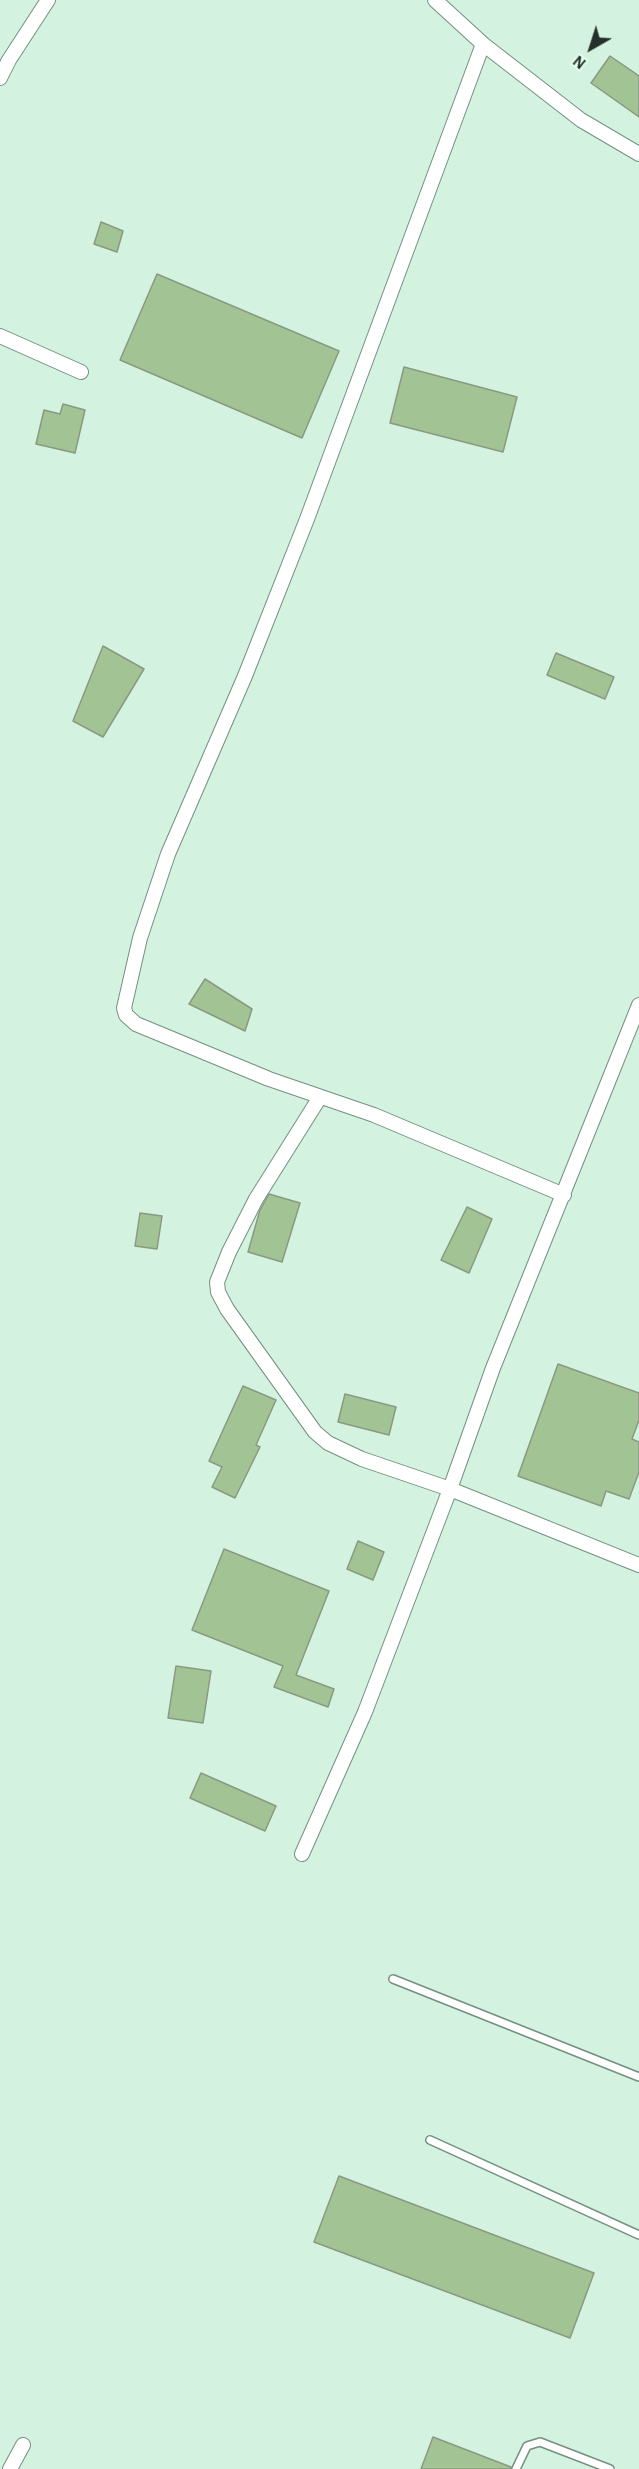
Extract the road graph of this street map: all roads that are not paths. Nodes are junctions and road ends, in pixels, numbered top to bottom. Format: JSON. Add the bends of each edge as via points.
{"nodes":[{"id":1,"x":48,"y":0,"type":"edge"},
{"id":2,"x":435,"y":0,"type":"edge"},
{"id":3,"x":483,"y":44,"type":"junction"},
{"id":4,"x":0,"y":78,"type":"edge"},
{"id":5,"x":639,"y":154,"type":"edge"},
{"id":6,"x":0,"y":336,"type":"edge"},
{"id":7,"x":81,"y":372,"type":"dead end"},
{"id":8,"x":639,"y":1005,"type":"edge"},
{"id":9,"x":320,"y":1096,"type":"junction"},
{"id":10,"x":564,"y":1195,"type":"junction"},
{"id":11,"x":450,"y":1489,"type":"junction"},
{"id":12,"x":639,"y":1565,"type":"edge"},
{"id":13,"x":302,"y":1854,"type":"dead end"},
{"id":14,"x":393,"y":1979,"type":"dead end"},
{"id":15,"x":639,"y":2077,"type":"edge"},
{"id":16,"x":430,"y":2140,"type":"dead end"},
{"id":17,"x":639,"y":2235,"type":"edge"},
{"id":18,"x":22,"y":2445,"type":"dead end"},
{"id":19,"x":10,"y":2469,"type":"edge"},
{"id":20,"x":516,"y":2469,"type":"edge"},
{"id":21,"x":610,"y":2469,"type":"edge"}],
"edges":[{"from":1,"to":4,"type":"street"},
{"from":2,"to":3,"type":"street"},
{"from":3,"to":5,"type":"street","via":[[581,120]]},
{"from":3,"to":9,"type":"street","via":[[307,519],[168,854],[140,938],[124,1008],[136,1024]]},
{"from":6,"to":7,"type":"street"},
{"from":8,"to":10,"type":"street"},
{"from":9,"to":10,"type":"street","via":[[374,1114]]},
{"from":9,"to":11,"type":"street","via":[[250,1210],[217,1282],[218,1292],[315,1432],[328,1443],[363,1459]]},
{"from":10,"to":11,"type":"street","via":[[493,1368]]},
{"from":11,"to":12,"type":"street"},
{"from":11,"to":13,"type":"street","via":[[365,1712]]},
{"from":14,"to":15,"type":"lane"},
{"from":16,"to":17,"type":"lane"},
{"from":18,"to":19,"type":"street"},
{"from":20,"to":21,"type":"lane","via":[[527,2445],[540,2442]]}]}
